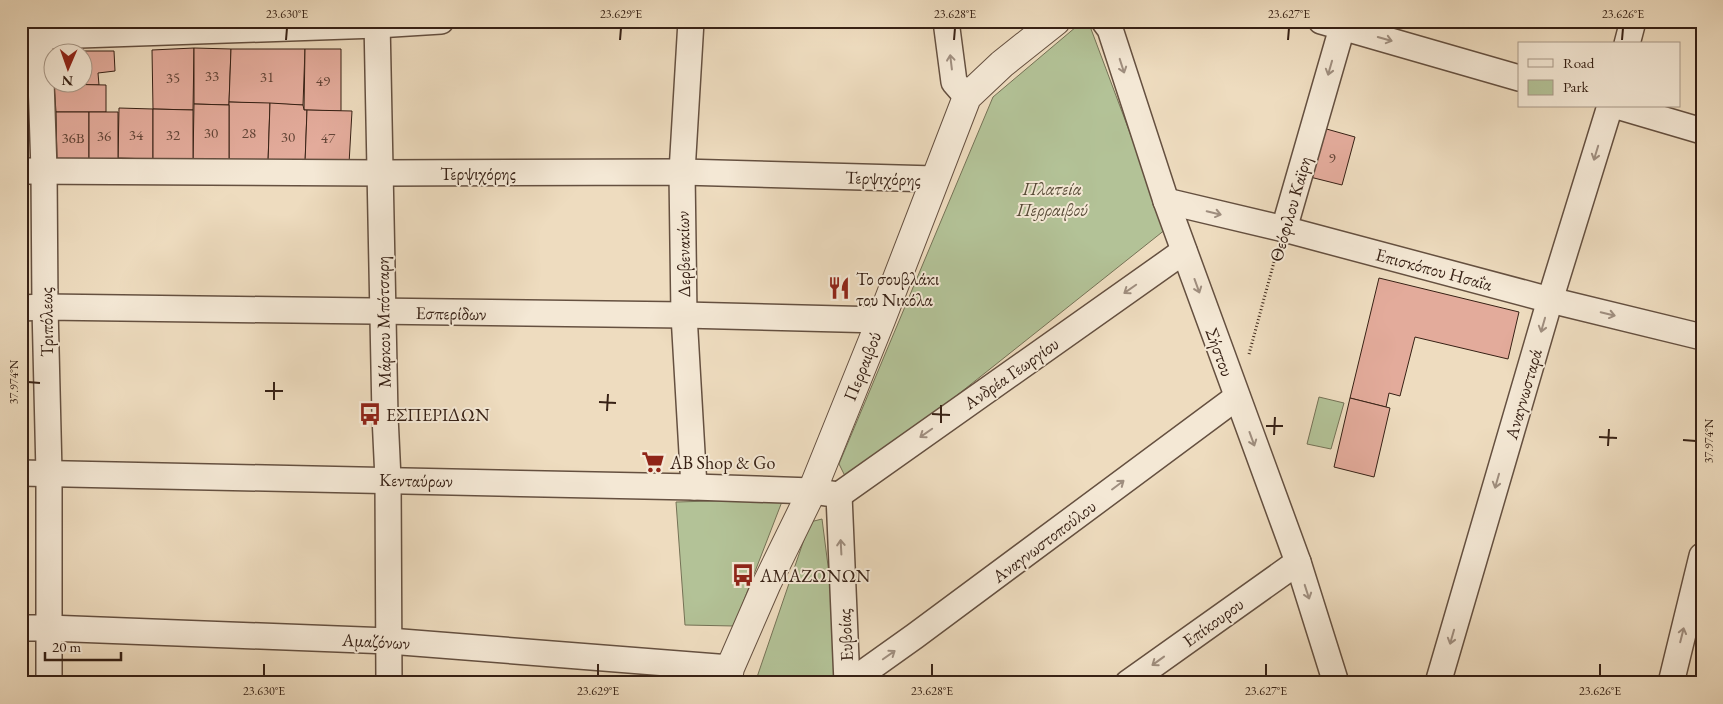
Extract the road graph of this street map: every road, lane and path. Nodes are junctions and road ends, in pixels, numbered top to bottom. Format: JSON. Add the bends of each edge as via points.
{"nodes":[{"id":1,"x":441,"y":21,"type":"edge"},
{"id":2,"x":691,"y":21,"type":"edge"},
{"id":3,"x":946,"y":21,"type":"edge"},
{"id":4,"x":1056,"y":21,"type":"edge"},
{"id":5,"x":1104,"y":21,"type":"edge"},
{"id":6,"x":1633,"y":21,"type":"edge"},
{"id":7,"x":377,"y":23,"type":"edge"},
{"id":8,"x":1336,"y":23,"type":"edge"},
{"id":9,"x":33,"y":31,"type":"edge"},
{"id":10,"x":1628,"y":42,"type":"edge"},
{"id":11,"x":1518,"y":78,"type":"edge"},
{"id":12,"x":967,"y":97,"type":"junction"},
{"id":13,"x":1609,"y":108,"type":"edge"},
{"id":14,"x":1624,"y":108,"type":"edge"},
{"id":15,"x":1702,"y":131,"type":"edge"},
{"id":16,"x":33,"y":170,"type":"edge"},
{"id":17,"x":682,"y":172,"type":"junction"},
{"id":18,"x":381,"y":173,"type":"junction"},
{"id":19,"x":935,"y":179,"type":"junction"},
{"id":20,"x":1166,"y":201,"type":"junction"},
{"id":21,"x":1284,"y":229,"type":"junction"},
{"id":22,"x":1184,"y":250,"type":"junction"},
{"id":23,"x":1550,"y":300,"type":"junction"},
{"id":24,"x":33,"y":307,"type":"edge"},
{"id":25,"x":383,"y":312,"type":"junction"},
{"id":26,"x":684,"y":315,"type":"junction"},
{"id":27,"x":881,"y":320,"type":"junction"},
{"id":28,"x":1702,"y":337,"type":"edge"},
{"id":29,"x":1237,"y":397,"type":"junction"},
{"id":30,"x":49,"y":472,"type":"junction"},
{"id":31,"x":21,"y":473,"type":"edge"},
{"id":32,"x":388,"y":479,"type":"junction"},
{"id":33,"x":694,"y":487,"type":"junction"},
{"id":34,"x":812,"y":491,"type":"junction"},
{"id":35,"x":839,"y":495,"type":"junction"},
{"id":36,"x":1702,"y":556,"type":"edge"},
{"id":37,"x":1298,"y":562,"type":"junction"},
{"id":38,"x":21,"y":628,"type":"edge"},
{"id":39,"x":48,"y":628,"type":"junction"},
{"id":40,"x":389,"y":641,"type":"junction"},
{"id":41,"x":728,"y":675,"type":"edge"},
{"id":42,"x":49,"y":683,"type":"edge"},
{"id":43,"x":389,"y":683,"type":"edge"},
{"id":44,"x":848,"y":683,"type":"edge"},
{"id":45,"x":1128,"y":683,"type":"edge"},
{"id":46,"x":1336,"y":683,"type":"edge"},
{"id":47,"x":1438,"y":683,"type":"edge"},
{"id":48,"x":1671,"y":683,"type":"edge"}],
"edges":[{"from":1,"to":7,"type":"street"},
{"from":2,"to":17,"type":"street","name":"Δερβενακίων"},
{"from":12,"to":3,"type":"street","one_way":true,"via":[[954,82]]},
{"from":4,"to":12,"type":"street","name":"Περραιβού"},
{"from":5,"to":20,"type":"street","name":"Σήστου","one_way":true,"via":[[1110,29]]},
{"from":6,"to":10,"type":"street"},
{"from":7,"to":9,"type":"street"},
{"from":7,"to":18,"type":"street","name":"Μάρκου Μπότσαρη"},
{"from":8,"to":11,"type":"street","one_way":true},
{"from":8,"to":21,"type":"street","name":"Θεόφιλου Καϊρη","one_way":true},
{"from":9,"to":16,"type":"street","name":"Τριπόλεως"},
{"from":12,"to":19,"type":"street","name":"Περραιβού"},
{"from":13,"to":23,"type":"street","name":"Αναγνωσταρά","one_way":true},
{"from":14,"to":15,"type":"street"},
{"from":16,"to":18,"type":"street","name":"Τερψιχόρης"},
{"from":16,"to":24,"type":"street","name":"Τριπόλεως"},
{"from":17,"to":18,"type":"street","name":"Τερψιχόρης"},
{"from":17,"to":19,"type":"street","name":"Τερψιχόρης"},
{"from":17,"to":26,"type":"street","name":"Δερβενακίων"},
{"from":18,"to":25,"type":"street","name":"Μάρκου Μπότσαρη"},
{"from":19,"to":27,"type":"street","name":"Περραιβού"},
{"from":20,"to":21,"type":"street","name":"Επισκόπου Ησαΐα","one_way":true},
{"from":20,"to":22,"type":"street","name":"Σήστου"},
{"from":21,"to":23,"type":"street","name":"Επισκόπου Ησαΐα"},
{"from":21,"to":29,"type":"path","name":"Θεόφιλου Καϊρη"},
{"from":22,"to":29,"type":"street","name":"Σήστου","one_way":true},
{"from":22,"to":35,"type":"street","name":"Ανδρέα Γεωργίου","one_way":true},
{"from":23,"to":28,"type":"street","name":"Επισκόπου Ησαΐα","one_way":true},
{"from":23,"to":47,"type":"street","name":"Αναγνωσταρά","one_way":true},
{"from":24,"to":25,"type":"street","name":"Εσπερίδων"},
{"from":24,"to":30,"type":"street","name":"Τριπόλεως"},
{"from":25,"to":26,"type":"street","name":"Εσπερίδων"},
{"from":25,"to":32,"type":"street","name":"Μάρκου Μπότσαρη"},
{"from":26,"to":27,"type":"street","name":"Εσπερίδων"},
{"from":26,"to":33,"type":"street","name":"Δερβενακίων"},
{"from":27,"to":34,"type":"street","name":"Περραιβού"},
{"from":29,"to":37,"type":"street","name":"Σήστου","one_way":true},
{"from":44,"to":29,"type":"street","name":"Αναγνωστοπούλου","one_way":true},
{"from":30,"to":31,"type":"street","name":"Κενταύρων"},
{"from":30,"to":32,"type":"street","name":"Κενταύρων"},
{"from":30,"to":39,"type":"street","name":"Τριπόλεως"},
{"from":32,"to":33,"type":"street","name":"Κενταύρων"},
{"from":32,"to":40,"type":"street","name":"Μάρκου Μπότσαρη"},
{"from":33,"to":34,"type":"street","name":"Κενταύρων"},
{"from":34,"to":35,"type":"street"},
{"from":34,"to":41,"type":"street","name":"Περραιβού","via":[[767,583]]},
{"from":44,"to":35,"type":"street","name":"Ευβοίας","one_way":true},
{"from":48,"to":36,"type":"street","one_way":true},
{"from":37,"to":45,"type":"street","name":"Επίκουρου","one_way":true},
{"from":37,"to":46,"type":"street","name":"Σήστου","one_way":true},
{"from":38,"to":39,"type":"street","name":"Αμαζόνων"},
{"from":39,"to":40,"type":"street","name":"Αμαζόνων"},
{"from":39,"to":42,"type":"street","name":"Τριπόλεως"},
{"from":40,"to":41,"type":"street","name":"Αμαζόνων"},
{"from":40,"to":43,"type":"street","name":"Μάρκου Μπότσαρη"}]}
